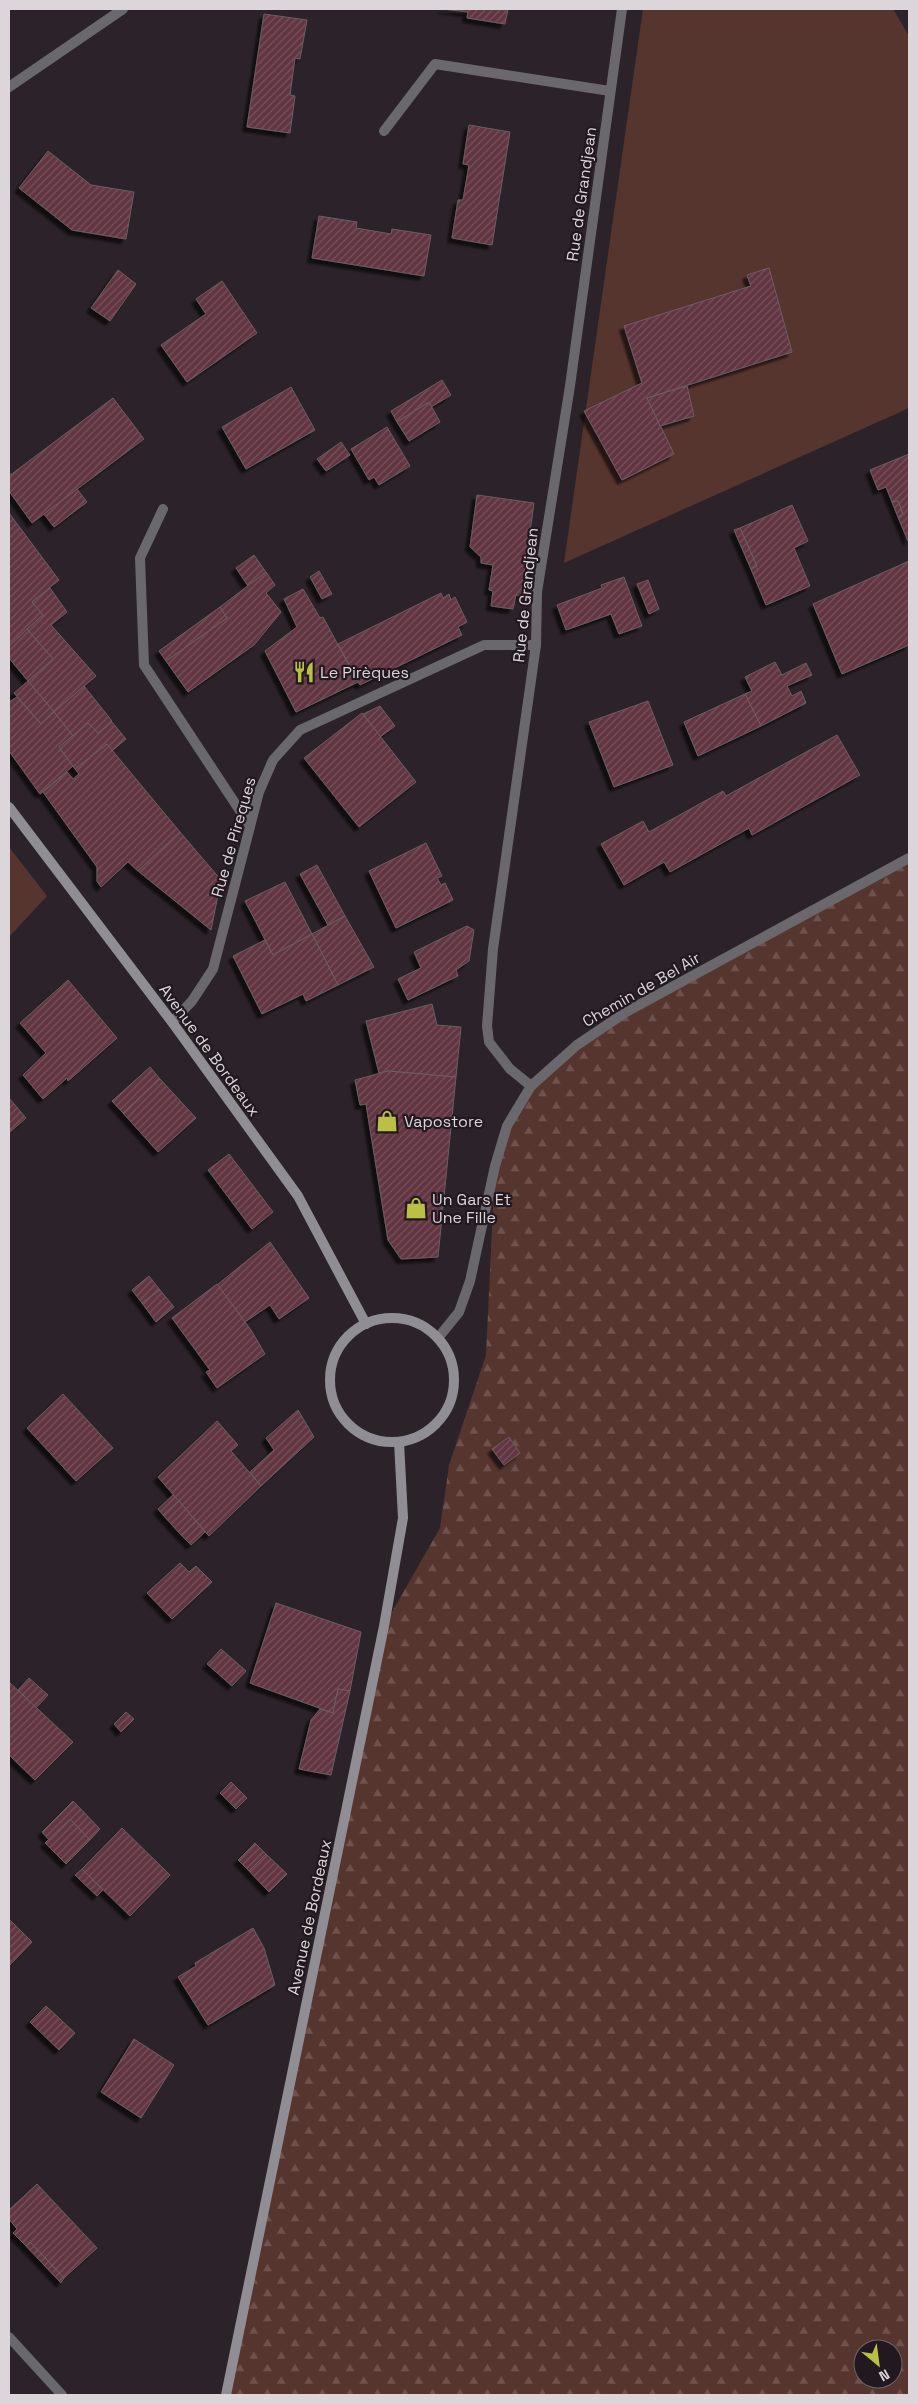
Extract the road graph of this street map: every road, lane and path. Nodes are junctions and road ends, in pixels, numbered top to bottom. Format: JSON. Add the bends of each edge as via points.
{"nodes":[{"id":1,"x":124,"y":9,"type":"edge"},
{"id":2,"x":622,"y":9,"type":"edge"},
{"id":3,"x":9,"y":87,"type":"edge"},
{"id":4,"x":610,"y":91,"type":"junction"},
{"id":5,"x":384,"y":131,"type":"dead end"},
{"id":6,"x":163,"y":509,"type":"dead end"},
{"id":7,"x":536,"y":645,"type":"junction"},
{"id":8,"x":9,"y":807,"type":"edge"},
{"id":9,"x":250,"y":826,"type":"junction"},
{"id":10,"x":909,"y":858,"type":"edge"},
{"id":11,"x":172,"y":1022,"type":"junction"},
{"id":12,"x":531,"y":1086,"type":"junction"},
{"id":13,"x":366,"y":1324,"type":"junction"},
{"id":14,"x":438,"y":1338,"type":"junction"},
{"id":15,"x":399,"y":1442,"type":"junction"},
{"id":16,"x":9,"y":2337,"type":"edge"},
{"id":17,"x":62,"y":2395,"type":"edge"},
{"id":18,"x":226,"y":2395,"type":"edge"}],
"edges":[{"from":1,"to":3,"type":"street"},
{"from":2,"to":4,"type":"street","name":"Rue de Grandjean"},
{"from":4,"to":5,"type":"street","via":[[435,64]]},
{"from":4,"to":7,"type":"street","name":"Rue de Grandjean","via":[[570,386],[537,592]]},
{"from":6,"to":9,"type":"street","via":[[140,558],[144,665]]},
{"from":7,"to":9,"type":"street","name":"Rue de Pireques","via":[[484,645],[300,730],[273,760],[259,792]]},
{"from":7,"to":12,"type":"street","name":"Rue de Grandjean","via":[[493,949],[487,1026],[488,1042],[510,1069]]},
{"from":8,"to":11,"type":"main road","name":"Avenue de Bordeaux"},
{"from":9,"to":11,"type":"street","name":"Rue de Pireques","via":[[213,969],[192,1001]]},
{"from":10,"to":12,"type":"street","name":"Chemin de Bel Air","via":[[626,1012],[577,1045]]},
{"from":11,"to":13,"type":"main road","name":"Avenue de Bordeaux","via":[[298,1196]]},
{"from":12,"to":14,"type":"street","name":"Chemin de Bel Air","via":[[507,1126],[459,1312]]},
{"from":13,"to":14,"type":"main road","via":[[385,1318],[404,1319],[423,1326]]},
{"from":13,"to":15,"type":"main road","via":[[350,1335],[338,1350],[331,1368],[330,1388],[346,1423],[362,1435],[380,1441]]},
{"from":14,"to":15,"type":"main road","via":[[448,1352],[453,1368],[451,1402],[431,1429],[416,1438]]},
{"from":15,"to":18,"type":"main road","name":"Avenue de Bordeaux","via":[[403,1518],[384,1626]]},
{"from":16,"to":17,"type":"street"}]}
